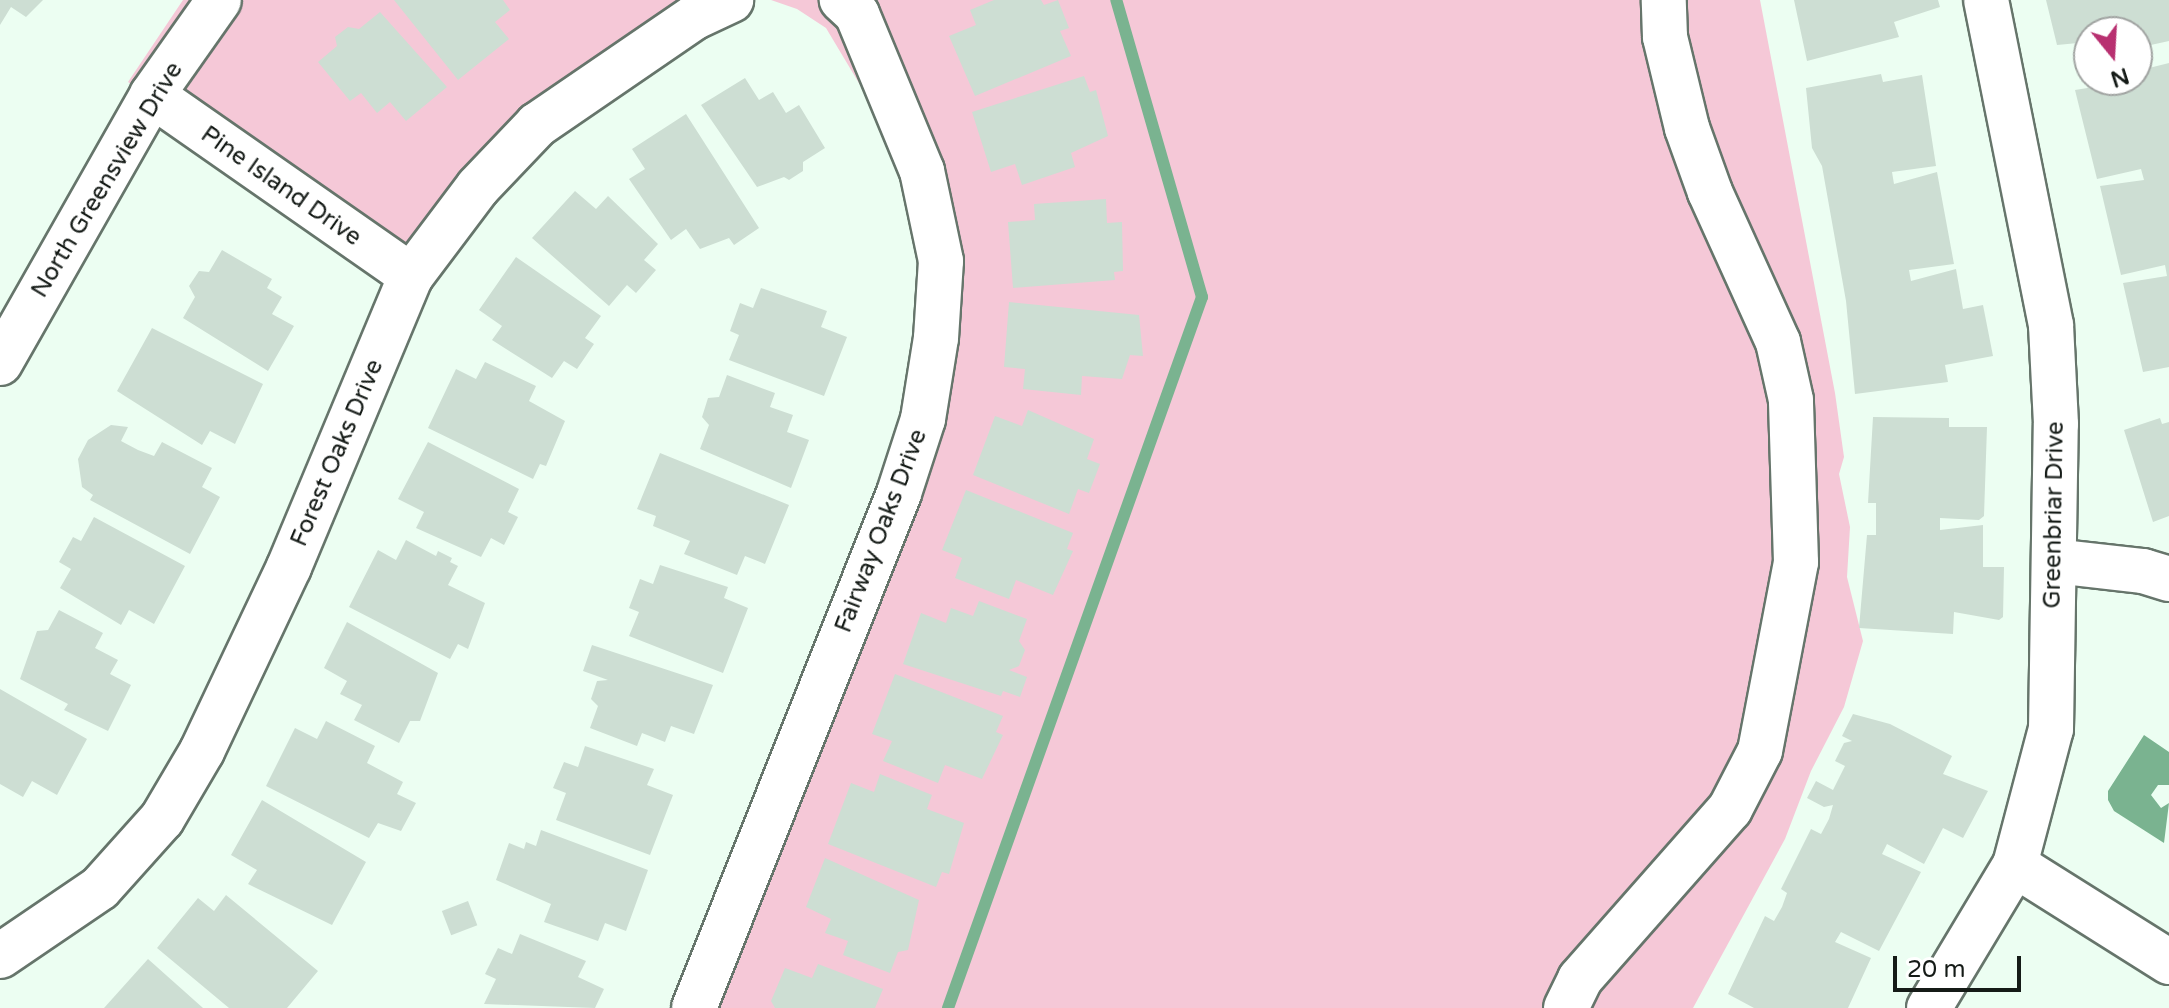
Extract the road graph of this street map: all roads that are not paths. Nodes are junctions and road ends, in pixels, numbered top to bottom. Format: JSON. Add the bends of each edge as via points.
{"nodes":[{"id":1,"x":219,"y":0,"type":"edge"},
{"id":2,"x":731,"y":0,"type":"edge"},
{"id":3,"x":842,"y":0,"type":"edge"},
{"id":4,"x":1664,"y":0,"type":"edge"},
{"id":5,"x":1986,"y":0,"type":"edge"},
{"id":6,"x":152,"y":95,"type":"junction"},
{"id":7,"x":411,"y":276,"type":"junction"},
{"id":8,"x":0,"y":363,"type":"edge"},
{"id":9,"x":2054,"y":561,"type":"junction"},
{"id":10,"x":2169,"y":579,"type":"edge"},
{"id":11,"x":2015,"y":865,"type":"junction"},
{"id":12,"x":0,"y":956,"type":"edge"},
{"id":13,"x":2169,"y":962,"type":"edge"},
{"id":14,"x":694,"y":1008,"type":"edge"},
{"id":15,"x":1566,"y":1008,"type":"edge"},
{"id":16,"x":1929,"y":1008,"type":"edge"}],
"edges":[{"from":1,"to":6,"type":"street","name":"North Greensview Drive"},
{"from":2,"to":7,"type":"street","name":"Forest Oaks Drive","via":[[695,17],[537,125],[478,187]]},
{"from":3,"to":14,"type":"street","name":"Fairway Oaks Drive","via":[[857,14],[922,171],[941,261],[936,338],[923,419],[899,493]]},
{"from":4,"to":15,"type":"street","via":[[1665,37],[1687,128],[1778,342],[1791,400],[1796,562],[1760,751],[1742,786],[1706,839],[1580,979]]},
{"from":5,"to":9,"type":"street","name":"Greenbriar Drive","via":[[2051,325]]},
{"from":6,"to":7,"type":"street","name":"Pine Island Drive"},
{"from":6,"to":8,"type":"street","name":"North Greensview Drive"},
{"from":7,"to":12,"type":"street","name":"Forest Oaks Drive","via":[[289,567],[202,751],[162,819],[100,888]]},
{"from":9,"to":10,"type":"street"},
{"from":9,"to":11,"type":"street","name":"Greenbriar Drive","via":[[2051,729]]},
{"from":11,"to":13,"type":"street"},
{"from":11,"to":16,"type":"street","name":"Greenbriar Drive"}]}
